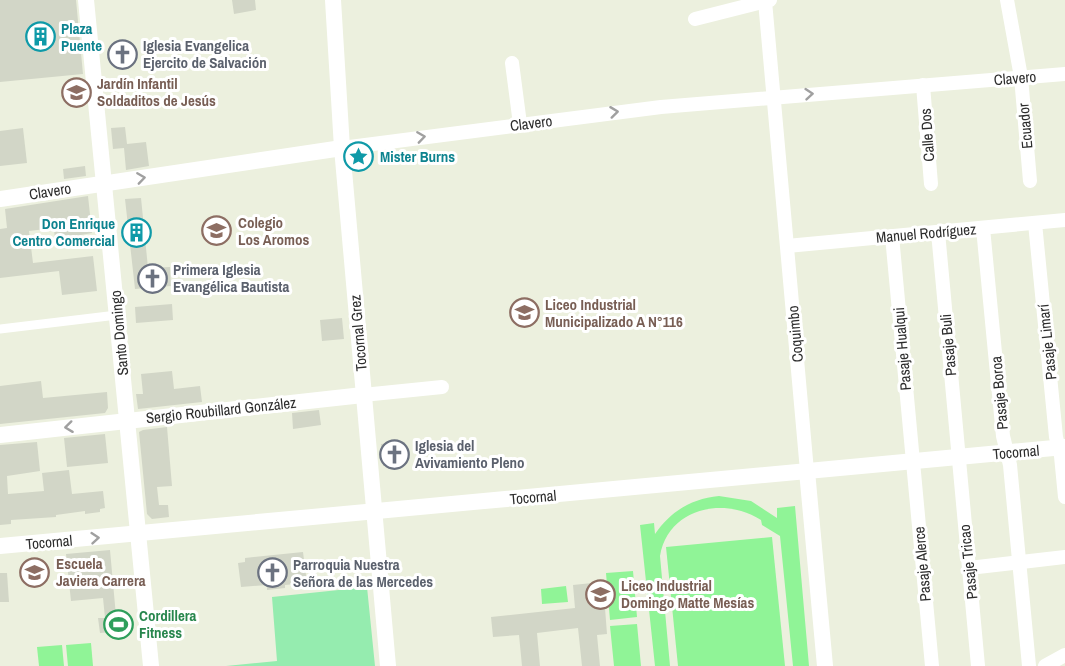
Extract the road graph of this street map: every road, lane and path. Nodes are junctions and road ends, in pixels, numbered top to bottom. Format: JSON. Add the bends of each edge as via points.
{"nodes":[{"id":1,"x":86,"y":0,"type":"edge"},
{"id":2,"x":333,"y":0,"type":"edge"},
{"id":3,"x":1007,"y":0,"type":"edge"},
{"id":4,"x":767,"y":1,"type":"edge"},
{"id":5,"x":695,"y":19,"type":"dead end"},
{"id":6,"x":512,"y":63,"type":"dead end"},
{"id":7,"x":1065,"y":74,"type":"edge"},
{"id":8,"x":1021,"y":77,"type":"junction"},
{"id":9,"x":923,"y":85,"type":"junction"},
{"id":10,"x":774,"y":97,"type":"junction"},
{"id":11,"x":519,"y":124,"type":"junction"},
{"id":12,"x":342,"y":148,"type":"junction"},
{"id":13,"x":1030,"y":181,"type":"dead end"},
{"id":14,"x":104,"y":183,"type":"junction"},
{"id":15,"x":930,"y":184,"type":"dead end"},
{"id":16,"x":0,"y":199,"type":"edge"},
{"id":17,"x":1065,"y":220,"type":"edge"},
{"id":18,"x":1035,"y":223,"type":"junction"},
{"id":19,"x":983,"y":228,"type":"junction"},
{"id":20,"x":938,"y":232,"type":"junction"},
{"id":21,"x":892,"y":236,"type":"junction"},
{"id":22,"x":787,"y":246,"type":"junction"},
{"id":23,"x":117,"y":315,"type":"junction"},
{"id":24,"x":0,"y":329,"type":"edge"},
{"id":25,"x":442,"y":387,"type":"dead end"},
{"id":26,"x":363,"y":395,"type":"junction"},
{"id":27,"x":127,"y":420,"type":"junction"},
{"id":28,"x":0,"y":435,"type":"edge"},
{"id":29,"x":1062,"y":448,"type":"edge"},
{"id":30,"x":1007,"y":453,"type":"junction"},
{"id":31,"x":958,"y":457,"type":"junction"},
{"id":32,"x":913,"y":461,"type":"junction"},
{"id":33,"x":807,"y":471,"type":"junction"},
{"id":34,"x":1065,"y":497,"type":"edge"},
{"id":35,"x":374,"y":513,"type":"junction"},
{"id":36,"x":138,"y":534,"type":"junction"},
{"id":37,"x":0,"y":546,"type":"edge"},
{"id":38,"x":1065,"y":557,"type":"edge"},
{"id":39,"x":1019,"y":562,"type":"junction"},
{"id":40,"x":969,"y":568,"type":"junction"},
{"id":41,"x":1065,"y":655,"type":"edge"},
{"id":42,"x":151,"y":666,"type":"edge"},
{"id":43,"x":388,"y":666,"type":"edge"},
{"id":44,"x":825,"y":666,"type":"edge"},
{"id":45,"x":932,"y":666,"type":"edge"},
{"id":46,"x":978,"y":666,"type":"edge"},
{"id":47,"x":1029,"y":666,"type":"edge"},
{"id":48,"x":1045,"y":666,"type":"edge"}],
"edges":[{"from":1,"to":14,"type":"street","name":"Santo Domingo"},
{"from":2,"to":12,"type":"street","name":"Tocornal Grez"},
{"from":3,"to":8,"type":"street","name":"Ecuador"},
{"from":4,"to":5,"type":"street"},
{"from":4,"to":10,"type":"street","name":"Coquimbo"},
{"from":6,"to":11,"type":"street"},
{"from":7,"to":8,"type":"street","name":"Clavero"},
{"from":8,"to":9,"type":"street","name":"Clavero"},
{"from":8,"to":13,"type":"street","name":"Ecuador"},
{"from":10,"to":9,"type":"street","name":"Clavero","one_way":true},
{"from":9,"to":15,"type":"street","name":"Calle Dos"},
{"from":11,"to":10,"type":"street","name":"Clavero","one_way":true},
{"from":10,"to":22,"type":"street","name":"Coquimbo"},
{"from":12,"to":11,"type":"street","name":"Clavero","one_way":true},
{"from":14,"to":12,"type":"street","name":"Clavero","one_way":true},
{"from":12,"to":26,"type":"street","name":"Tocornal Grez"},
{"from":14,"to":16,"type":"street","name":"Clavero"},
{"from":14,"to":23,"type":"street","name":"Santo Domingo"},
{"from":17,"to":18,"type":"street","name":"Manuel Rodríguez"},
{"from":18,"to":19,"type":"street","name":"Manuel Rodríguez"},
{"from":18,"to":29,"type":"street","name":"Pasaje Limarí","via":[[1056,437]]},
{"from":19,"to":20,"type":"street","name":"Manuel Rodríguez"},
{"from":19,"to":30,"type":"street","name":"Pasaje Boroa"},
{"from":20,"to":21,"type":"street","name":"Manuel Rodríguez"},
{"from":20,"to":31,"type":"street","name":"Pasaje Buli"},
{"from":21,"to":22,"type":"street","name":"Manuel Rodríguez"},
{"from":21,"to":32,"type":"street","name":"Pasaje Hualqui"},
{"from":22,"to":33,"type":"street","name":"Coquimbo"},
{"from":23,"to":24,"type":"street"},
{"from":23,"to":27,"type":"street","name":"Santo Domingo"},
{"from":25,"to":26,"type":"street","name":"Sergio Roubillard González"},
{"from":26,"to":27,"type":"street","name":"Sergio Roubillard González"},
{"from":26,"to":35,"type":"street","name":"Tocornal Grez"},
{"from":27,"to":28,"type":"street","name":"Sergio Roubillard González","one_way":true},
{"from":27,"to":36,"type":"street","name":"Santo Domingo"},
{"from":29,"to":30,"type":"street","name":"Tocornal"},
{"from":29,"to":34,"type":"street","name":"Pasaje Limarí"},
{"from":30,"to":31,"type":"street","name":"Tocornal"},
{"from":30,"to":39,"type":"street","name":"Pasaje Boroa"},
{"from":31,"to":32,"type":"street","name":"Tocornal"},
{"from":31,"to":40,"type":"street","name":"Pasaje Tricao"},
{"from":32,"to":33,"type":"street","name":"Tocornal"},
{"from":32,"to":45,"type":"street","name":"Pasaje Alerce"},
{"from":33,"to":35,"type":"street","name":"Tocornal"},
{"from":33,"to":44,"type":"street","name":"Coquimbo"},
{"from":35,"to":36,"type":"street","name":"Tocornal"},
{"from":35,"to":43,"type":"street","name":"Tocornal Grez"},
{"from":37,"to":36,"type":"street","name":"Tocornal","one_way":true},
{"from":36,"to":42,"type":"street","name":"Santo Domingo"},
{"from":38,"to":39,"type":"street"},
{"from":39,"to":40,"type":"street"},
{"from":39,"to":47,"type":"street","name":"Pasaje Boroa"},
{"from":40,"to":46,"type":"street","name":"Pasaje Tricao"},
{"from":41,"to":48,"type":"street"}]}
